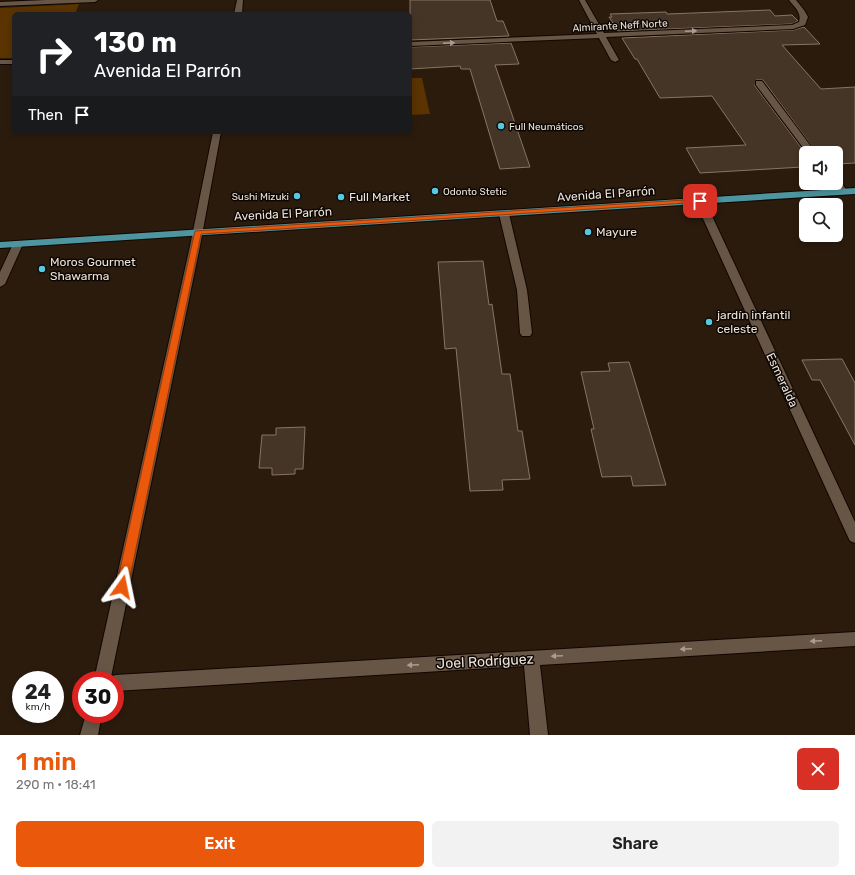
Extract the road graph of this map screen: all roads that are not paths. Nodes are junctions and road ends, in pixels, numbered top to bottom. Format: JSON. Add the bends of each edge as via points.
{"nodes":[{"id":1,"x":95,"y":0,"type":"edge"},
{"id":2,"x":240,"y":0,"type":"edge"},
{"id":3,"x":582,"y":0,"type":"edge"},
{"id":4,"x":792,"y":0,"type":"edge"},
{"id":5,"x":0,"y":4,"type":"edge"},
{"id":6,"x":238,"y":12,"type":"edge"},
{"id":7,"x":601,"y":36,"type":"junction"},
{"id":8,"x":412,"y":44,"type":"edge"},
{"id":9,"x":615,"y":60,"type":"dead end"},
{"id":10,"x":0,"y":62,"type":"edge"},
{"id":11,"x":12,"y":62,"type":"edge"},
{"id":12,"x":759,"y":83,"type":"dead end"},
{"id":13,"x":217,"y":134,"type":"edge"},
{"id":14,"x":807,"y":146,"type":"edge"},
{"id":15,"x":855,"y":191,"type":"edge"},
{"id":16,"x":843,"y":192,"type":"joint"},
{"id":17,"x":700,"y":201,"type":"junction"},
{"id":18,"x":504,"y":214,"type":"junction"},
{"id":19,"x":198,"y":232,"type":"junction"},
{"id":20,"x":18,"y":244,"type":"junction"},
{"id":21,"x":0,"y":245,"type":"edge"},
{"id":22,"x":0,"y":284,"type":"edge"},
{"id":23,"x":526,"y":333,"type":"dead end"},
{"id":24,"x":855,"y":537,"type":"edge"},
{"id":25,"x":855,"y":639,"type":"edge"},
{"id":26,"x":531,"y":658,"type":"junction"},
{"id":27,"x":104,"y":671,"type":"edge"},
{"id":28,"x":124,"y":682,"type":"edge"},
{"id":29,"x":92,"y":723,"type":"edge"},
{"id":30,"x":90,"y":735,"type":"edge"},
{"id":31,"x":539,"y":735,"type":"edge"}],
"edges":[{"from":1,"to":5,"type":"street"},
{"from":2,"to":6,"type":"street"},
{"from":3,"to":7,"type":"street"},
{"from":7,"to":4,"type":"street","name":"Almirante Neff Norte","one_way":true,"via":[[793,27],[802,23],[804,17]]},
{"from":8,"to":7,"type":"street","name":"Almirante Neff Norte","one_way":true},
{"from":7,"to":9,"type":"street"},
{"from":10,"to":11,"type":"street"},
{"from":12,"to":14,"type":"street"},
{"from":13,"to":19,"type":"street"},
{"from":15,"to":16,"type":"main road","name":"Avenida El Parrón"},
{"from":16,"to":17,"type":"main road","name":"Avenida El Parrón"},
{"from":17,"to":18,"type":"main road","name":"Avenida El Parrón"},
{"from":17,"to":24,"type":"street","name":"Esmeralda"},
{"from":18,"to":19,"type":"main road","name":"Avenida El Parrón"},
{"from":18,"to":23,"type":"street","via":[[522,290]]},
{"from":19,"to":20,"type":"main road","name":"Avenida El Parrón"},
{"from":19,"to":27,"type":"street"},
{"from":20,"to":21,"type":"main road","name":"Avenida El Parrón"},
{"from":20,"to":22,"type":"street"},
{"from":25,"to":26,"type":"street","name":"Joel Rodríguez","one_way":true},
{"from":26,"to":28,"type":"street","name":"Joel Rodríguez","one_way":true},
{"from":26,"to":31,"type":"street"},
{"from":29,"to":30,"type":"street"}]}
